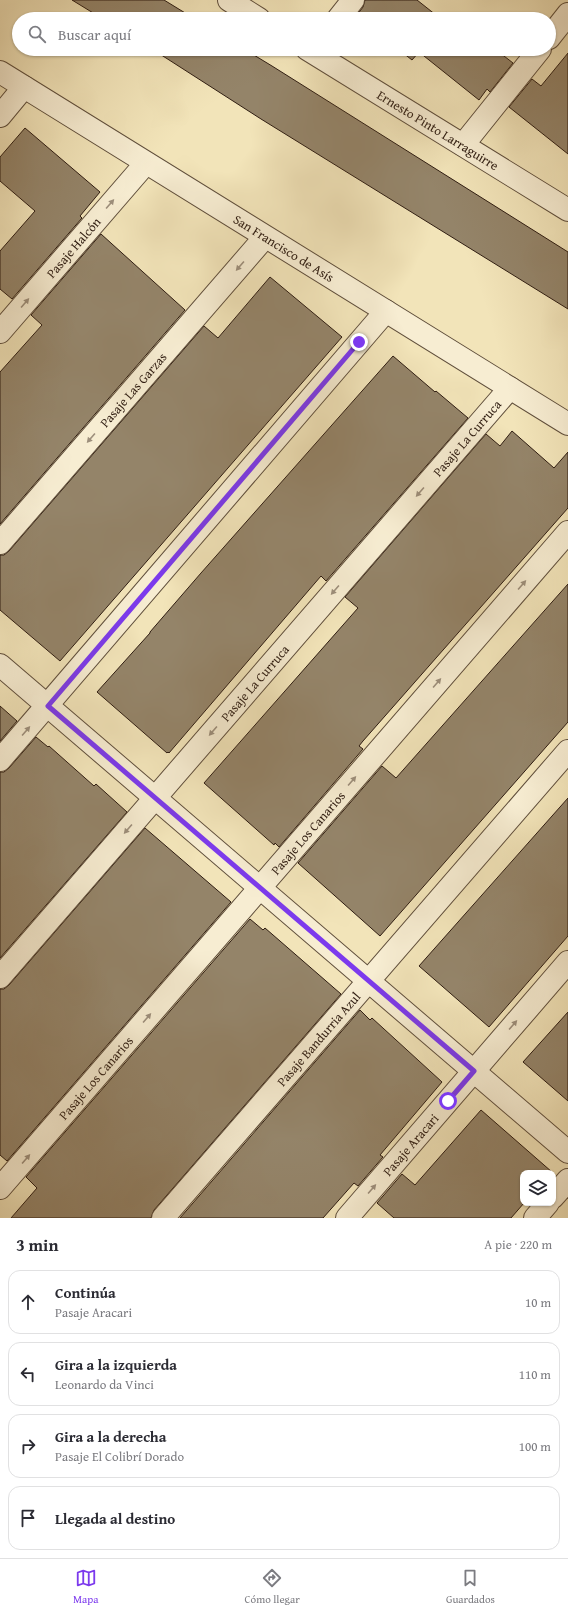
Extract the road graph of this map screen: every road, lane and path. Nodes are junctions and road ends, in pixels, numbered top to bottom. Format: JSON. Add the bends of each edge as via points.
{"nodes":[{"id":1,"x":229,"y":0,"type":"edge"},
{"id":2,"x":353,"y":0,"type":"edge"},
{"id":3,"x":248,"y":12,"type":"edge"},
{"id":4,"x":344,"y":12,"type":"edge"},
{"id":5,"x":568,"y":14,"type":"edge"},
{"id":6,"x":556,"y":29,"type":"edge"},
{"id":7,"x":321,"y":56,"type":"edge"},
{"id":8,"x":534,"y":56,"type":"edge"},
{"id":9,"x":0,"y":72,"type":"edge"},
{"id":10,"x":24,"y":87,"type":"junction"},
{"id":11,"x":0,"y":116,"type":"edge"},
{"id":12,"x":463,"y":145,"type":"junction"},
{"id":13,"x":146,"y":163,"type":"junction"},
{"id":14,"x":568,"y":210,"type":"edge"},
{"id":15,"x":265,"y":237,"type":"junction"},
{"id":16,"x":386,"y":311,"type":"junction"},
{"id":17,"x":0,"y":332,"type":"edge"},
{"id":18,"x":510,"y":388,"type":"junction"},
{"id":19,"x":568,"y":424,"type":"edge"},
{"id":20,"x":568,"y":532,"type":"edge"},
{"id":21,"x":0,"y":543,"type":"edge"},
{"id":22,"x":0,"y":665,"type":"edge"},
{"id":23,"x":48,"y":706,"type":"junction"},
{"id":24,"x":568,"y":751,"type":"edge"},
{"id":25,"x":0,"y":760,"type":"edge"},
{"id":26,"x":155,"y":798,"type":"junction"},
{"id":27,"x":260,"y":888,"type":"junction"},
{"id":28,"x":568,"y":962,"type":"edge"},
{"id":29,"x":0,"y":977,"type":"edge"},
{"id":30,"x":369,"y":982,"type":"junction"},
{"id":31,"x":474,"y":1071,"type":"junction"},
{"id":32,"x":568,"y":1152,"type":"edge"},
{"id":33,"x":568,"y":1180,"type":"edge"},
{"id":34,"x":0,"y":1188,"type":"edge"},
{"id":35,"x":556,"y":1194,"type":"edge"},
{"id":36,"x":545,"y":1206,"type":"edge"},
{"id":37,"x":163,"y":1218,"type":"edge"},
{"id":38,"x":347,"y":1218,"type":"edge"},
{"id":39,"x":535,"y":1218,"type":"edge"}],
"edges":[{"from":1,"to":3,"type":"street"},
{"from":2,"to":4,"type":"street"},
{"from":5,"to":6,"type":"street"},
{"from":7,"to":12,"type":"street","name":"Ernesto Pinto Larraguirre"},
{"from":8,"to":12,"type":"street"},
{"from":9,"to":10,"type":"street","name":"San Francisco de Asís"},
{"from":10,"to":11,"type":"street"},
{"from":10,"to":13,"type":"street","name":"San Francisco de Asís"},
{"from":12,"to":14,"type":"street","name":"Ernesto Pinto Larraguirre"},
{"from":13,"to":15,"type":"street","name":"San Francisco de Asís"},
{"from":17,"to":13,"type":"street","name":"Pasaje Halcón","one_way":true},
{"from":15,"to":16,"type":"street","name":"San Francisco de Asís"},
{"from":15,"to":21,"type":"street","name":"Pasaje Las Garzas","one_way":true},
{"from":16,"to":18,"type":"street","name":"San Francisco de Asís"},
{"from":16,"to":23,"type":"street"},
{"from":18,"to":19,"type":"street","name":"San Francisco de Asís"},
{"from":18,"to":26,"type":"street","name":"Pasaje La Curruca","one_way":true},
{"from":27,"to":20,"type":"street","name":"Pasaje Los Canarios","one_way":true},
{"from":22,"to":23,"type":"street"},
{"from":25,"to":23,"type":"street","one_way":true},
{"from":23,"to":26,"type":"street"},
{"from":24,"to":30,"type":"street","name":"Pasaje Bandurria Azul"},
{"from":26,"to":27,"type":"street"},
{"from":26,"to":29,"type":"street","name":"Pasaje La Curruca","one_way":true},
{"from":27,"to":30,"type":"street"},
{"from":34,"to":27,"type":"street","name":"Pasaje Los Canarios","one_way":true},
{"from":31,"to":28,"type":"street","name":"Pasaje Aracari","one_way":true},
{"from":30,"to":31,"type":"street"},
{"from":30,"to":37,"type":"street","name":"Pasaje Bandurria Azul"},
{"from":31,"to":32,"type":"street"},
{"from":38,"to":31,"type":"street","name":"Pasaje Aracari","one_way":true},
{"from":33,"to":35,"type":"street"},
{"from":36,"to":39,"type":"street"}]}
